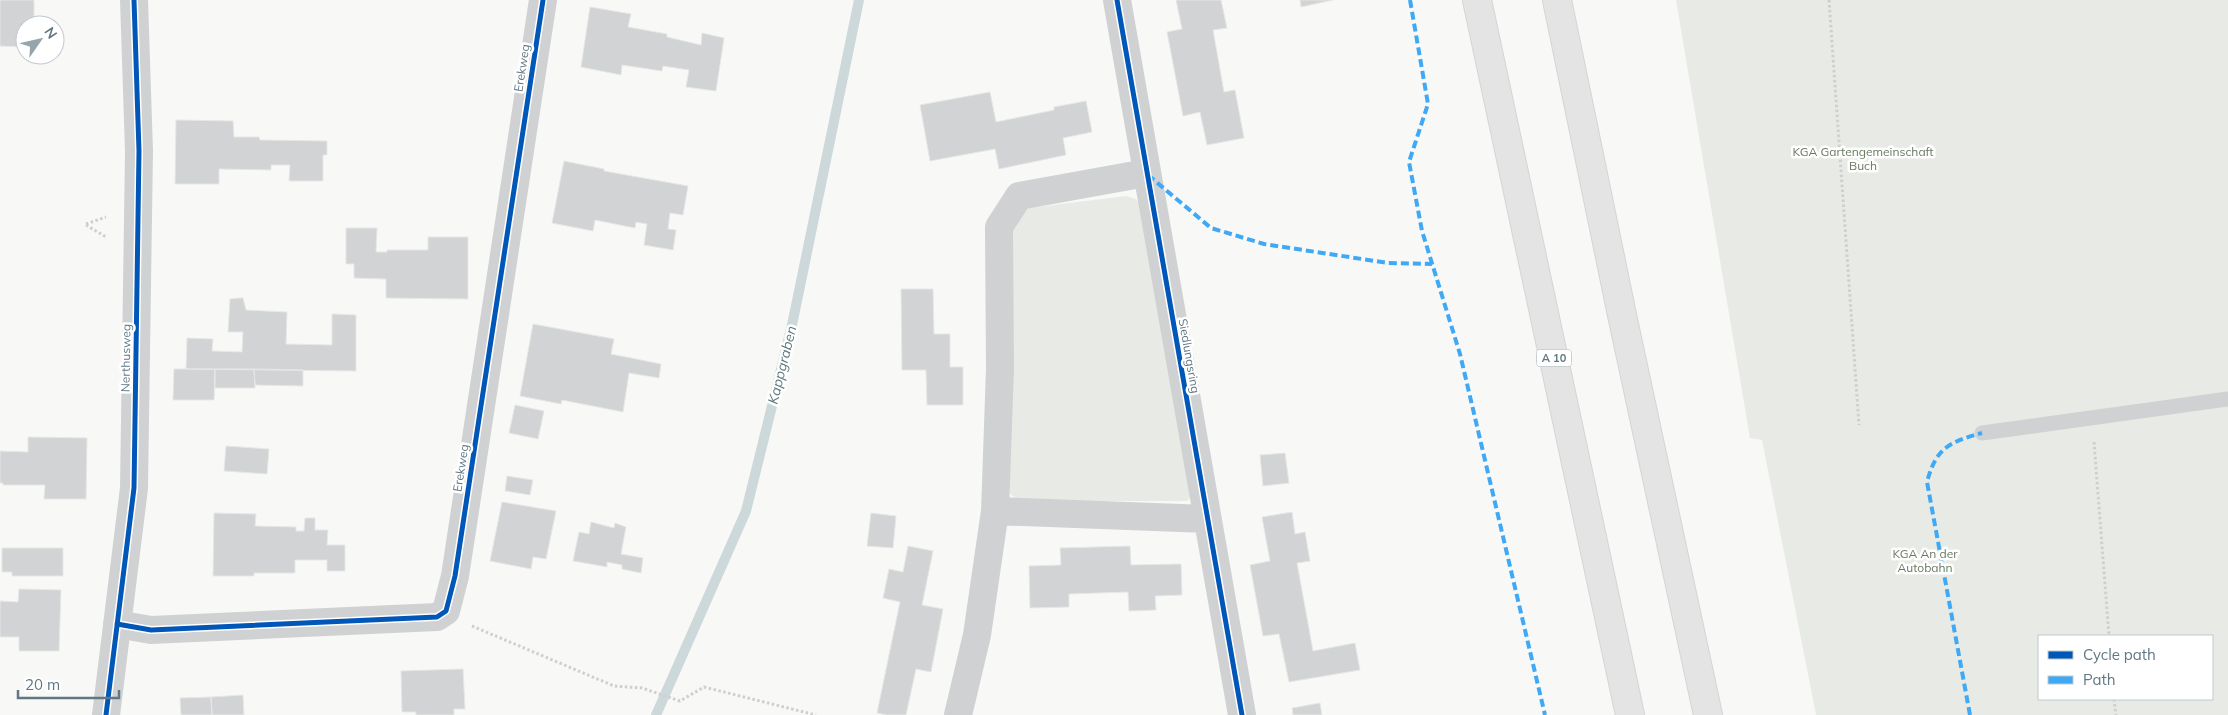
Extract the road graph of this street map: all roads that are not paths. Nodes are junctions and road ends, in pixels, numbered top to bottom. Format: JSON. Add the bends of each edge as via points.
{"nodes":[{"id":1,"x":134,"y":0,"type":"edge"},
{"id":2,"x":542,"y":0,"type":"edge"},
{"id":3,"x":1117,"y":0,"type":"edge"},
{"id":4,"x":1477,"y":0,"type":"edge"},
{"id":5,"x":1557,"y":0,"type":"edge"},
{"id":6,"x":1146,"y":173,"type":"junction"},
{"id":7,"x":2228,"y":399,"type":"edge"},
{"id":8,"x":1982,"y":433,"type":"dead end"},
{"id":9,"x":995,"y":511,"type":"junction"},
{"id":10,"x":1207,"y":519,"type":"junction"},
{"id":11,"x":117,"y":624,"type":"junction"},
{"id":12,"x":106,"y":715,"type":"edge"},
{"id":13,"x":958,"y":715,"type":"edge"},
{"id":14,"x":1242,"y":715,"type":"edge"},
{"id":15,"x":1630,"y":715,"type":"edge"},
{"id":16,"x":1708,"y":715,"type":"edge"}],
"edges":[{"from":1,"to":11,"type":"street","name":"Nerthusweg","via":[[139,151],[134,488]]},
{"from":2,"to":11,"type":"street","name":"Erekweg","via":[[455,576],[446,611],[437,617],[161,630]]},
{"from":3,"to":6,"type":"street","name":"Siedlungsring"},
{"from":4,"to":15,"type":"highway","number":"A 10"},
{"from":5,"to":16,"type":"highway"},
{"from":6,"to":9,"type":"street","via":[[1020,196],[999,227],[1000,369]]},
{"from":6,"to":10,"type":"street","name":"Siedlungsring"},
{"from":7,"to":8,"type":"lane"},
{"from":9,"to":10,"type":"street"},
{"from":9,"to":13,"type":"street","via":[[977,634]]},
{"from":10,"to":14,"type":"street","name":"Siedlungsring"},
{"from":11,"to":12,"type":"street","name":"Nerthusweg"}]}
